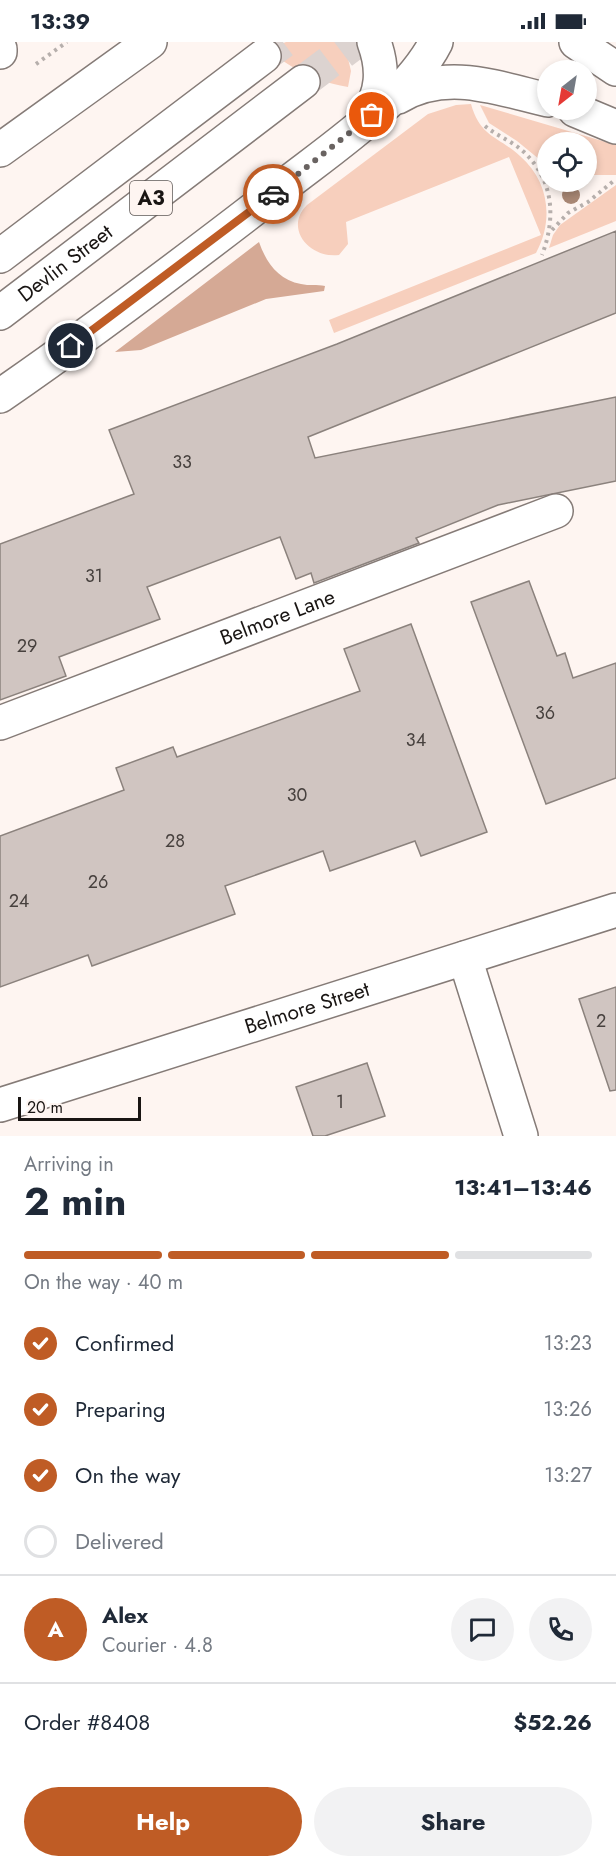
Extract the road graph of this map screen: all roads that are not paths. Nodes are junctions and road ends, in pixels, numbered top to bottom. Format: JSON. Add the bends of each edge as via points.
{"nodes":[{"id":1,"x":374,"y":42,"type":"edge"},
{"id":2,"x":436,"y":42,"type":"edge"},
{"id":3,"x":576,"y":42,"type":"edge"},
{"id":4,"x":144,"y":44,"type":"edge"},
{"id":5,"x":264,"y":56,"type":"tunnel mouth"},
{"id":6,"x":616,"y":69,"type":"edge"},
{"id":7,"x":303,"y":82,"type":"tunnel mouth"},
{"id":8,"x":537,"y":97,"type":"edge"},
{"id":9,"x":597,"y":119,"type":"edge"},
{"id":10,"x":366,"y":120,"type":"junction"},
{"id":11,"x":616,"y":127,"type":"edge"},
{"id":12,"x":0,"y":150,"type":"edge"},
{"id":13,"x":0,"y":256,"type":"edge"},
{"id":14,"x":0,"y":313,"type":"edge"},
{"id":15,"x":0,"y":396,"type":"edge"},
{"id":16,"x":555,"y":511,"type":"dead end"},
{"id":17,"x":0,"y":723,"type":"edge"},
{"id":18,"x":616,"y":910,"type":"edge"},
{"id":19,"x":465,"y":958,"type":"junction"},
{"id":20,"x":0,"y":1105,"type":"edge"},
{"id":21,"x":521,"y":1136,"type":"edge"}],
"edges":[{"from":1,"to":10,"type":"main road","via":[[380,63],[380,85]]},
{"from":2,"to":10,"type":"main road","via":[[417,72]]},
{"from":3,"to":6,"type":"main road"},
{"from":4,"to":12,"type":"main road"},
{"from":5,"to":13,"type":"main road","number":"A3"},
{"from":7,"to":14,"type":"main road","name":"Devlin Street","number":"A3"},
{"from":8,"to":10,"type":"main road","via":[[478,84],[436,82],[408,91]]},
{"from":9,"to":11,"type":"main road"},
{"from":10,"to":15,"type":"main road","via":[[228,229]]},
{"from":16,"to":17,"type":"main road","name":"Belmore Lane"},
{"from":18,"to":19,"type":"main road","name":"Belmore Street"},
{"from":19,"to":20,"type":"main road","name":"Belmore Street"},
{"from":19,"to":21,"type":"main road"}]}
